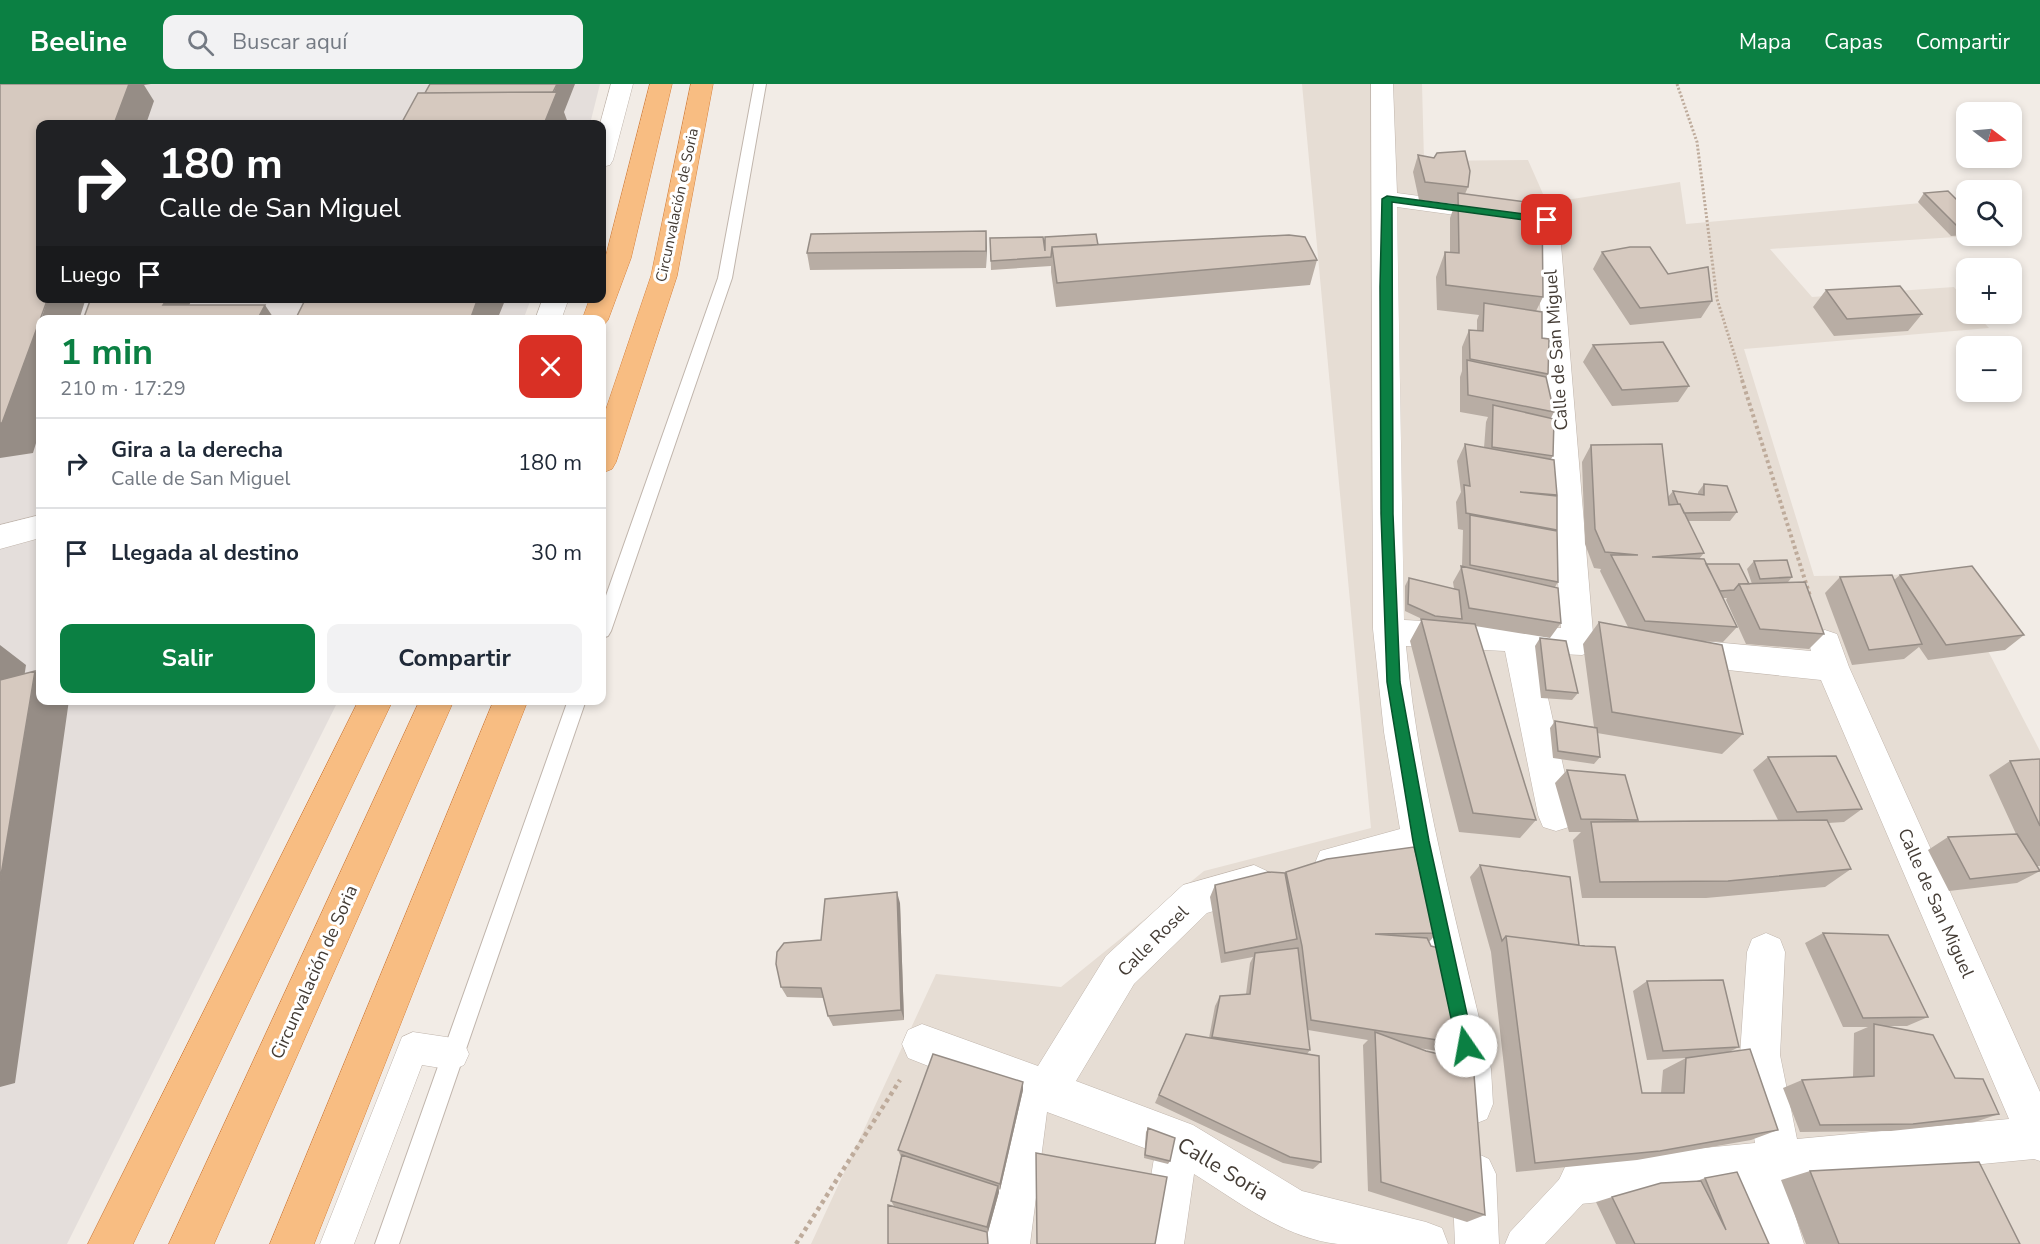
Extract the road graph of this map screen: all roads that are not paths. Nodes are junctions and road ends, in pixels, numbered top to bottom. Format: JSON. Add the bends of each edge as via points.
{"nodes":[{"id":1,"x":622,"y":84,"type":"edge"},
{"id":2,"x":661,"y":84,"type":"edge"},
{"id":3,"x":702,"y":84,"type":"edge"},
{"id":4,"x":760,"y":84,"type":"edge"},
{"id":5,"x":1382,"y":84,"type":"edge"},
{"id":6,"x":606,"y":145,"type":"edge"},
{"id":7,"x":1387,"y":199,"type":"junction"},
{"id":8,"x":606,"y":292,"type":"edge"},
{"id":9,"x":606,"y":450,"type":"edge"},
{"id":10,"x":36,"y":528,"type":"edge"},
{"id":11,"x":0,"y":537,"type":"edge"},
{"id":12,"x":606,"y":620,"type":"edge"},
{"id":13,"x":1390,"y":632,"type":"junction"},
{"id":14,"x":1519,"y":640,"type":"junction"},
{"id":15,"x":1578,"y":642,"type":"junction"},
{"id":16,"x":1613,"y":645,"type":"edge"},
{"id":17,"x":1647,"y":649,"type":"edge"},
{"id":18,"x":374,"y":705,"type":"edge"},
{"id":19,"x":435,"y":705,"type":"edge"},
{"id":20,"x":509,"y":705,"type":"edge"},
{"id":21,"x":575,"y":705,"type":"edge"},
{"id":22,"x":1556,"y":815,"type":"dead end"},
{"id":23,"x":1421,"y":841,"type":"junction"},
{"id":24,"x":1766,"y":952,"type":"dead end"},
{"id":25,"x":922,"y":1044,"type":"road end"},
{"id":26,"x":453,"y":1054,"type":"junction"},
{"id":27,"x":1038,"y":1087,"type":"junction"},
{"id":28,"x":2039,"y":1138,"type":"edge"},
{"id":29,"x":1178,"y":1140,"type":"junction"},
{"id":30,"x":1769,"y":1164,"type":"junction"},
{"id":31,"x":1580,"y":1182,"type":"joint"},
{"id":32,"x":110,"y":1244,"type":"edge"},
{"id":33,"x":191,"y":1244,"type":"edge"},
{"id":34,"x":292,"y":1244,"type":"edge"},
{"id":35,"x":336,"y":1244,"type":"edge"},
{"id":36,"x":387,"y":1244,"type":"edge"},
{"id":37,"x":1008,"y":1244,"type":"edge"},
{"id":38,"x":1162,"y":1244,"type":"edge"},
{"id":39,"x":1426,"y":1244,"type":"edge"},
{"id":40,"x":1477,"y":1244,"type":"edge"},
{"id":41,"x":1522,"y":1244,"type":"edge"},
{"id":42,"x":1782,"y":1244,"type":"edge"}],
"edges":[{"from":1,"to":6,"type":"street"},
{"from":2,"to":8,"type":"highway","via":[[619,258]]},
{"from":3,"to":9,"type":"highway","name":"Circunvalación de Soria","via":[[664,276]]},
{"from":4,"to":12,"type":"lane","via":[[725,278]]},
{"from":5,"to":7,"type":"street"},
{"from":7,"to":13,"type":"street"},
{"from":7,"to":15,"type":"street","name":"Calle de San Miguel","via":[[1547,220]]},
{"from":10,"to":11,"type":"street"},
{"from":13,"to":14,"type":"street"},
{"from":13,"to":23,"type":"street","via":[[1394,682]]},
{"from":14,"to":15,"type":"street"},
{"from":14,"to":22,"type":"street"},
{"from":15,"to":16,"type":"street"},
{"from":17,"to":28,"type":"street","name":"Calle de San Miguel","via":[[1828,655]]},
{"from":18,"to":32,"type":"highway"},
{"from":19,"to":33,"type":"highway","name":"Circunvalación de Soria"},
{"from":20,"to":34,"type":"highway"},
{"from":21,"to":26,"type":"lane"},
{"from":23,"to":27,"type":"street","name":"Calle Rosel","via":[[1196,898],[1120,970]]},
{"from":23,"to":40,"type":"street","via":[[1470,1069]]},
{"from":24,"to":30,"type":"street","via":[[1760,1055]]},
{"from":25,"to":27,"type":"street","name":"Calle Soria"},
{"from":26,"to":35,"type":"street","via":[[413,1048]]},
{"from":26,"to":36,"type":"lane"},
{"from":27,"to":29,"type":"street","name":"Calle Soria"},
{"from":27,"to":37,"type":"street"},
{"from":28,"to":30,"type":"street"},
{"from":29,"to":38,"type":"street"},
{"from":29,"to":39,"type":"street","name":"Calle Soria","via":[[1294,1211]]},
{"from":30,"to":31,"type":"street"},
{"from":30,"to":42,"type":"street"},
{"from":31,"to":41,"type":"street"}]}
